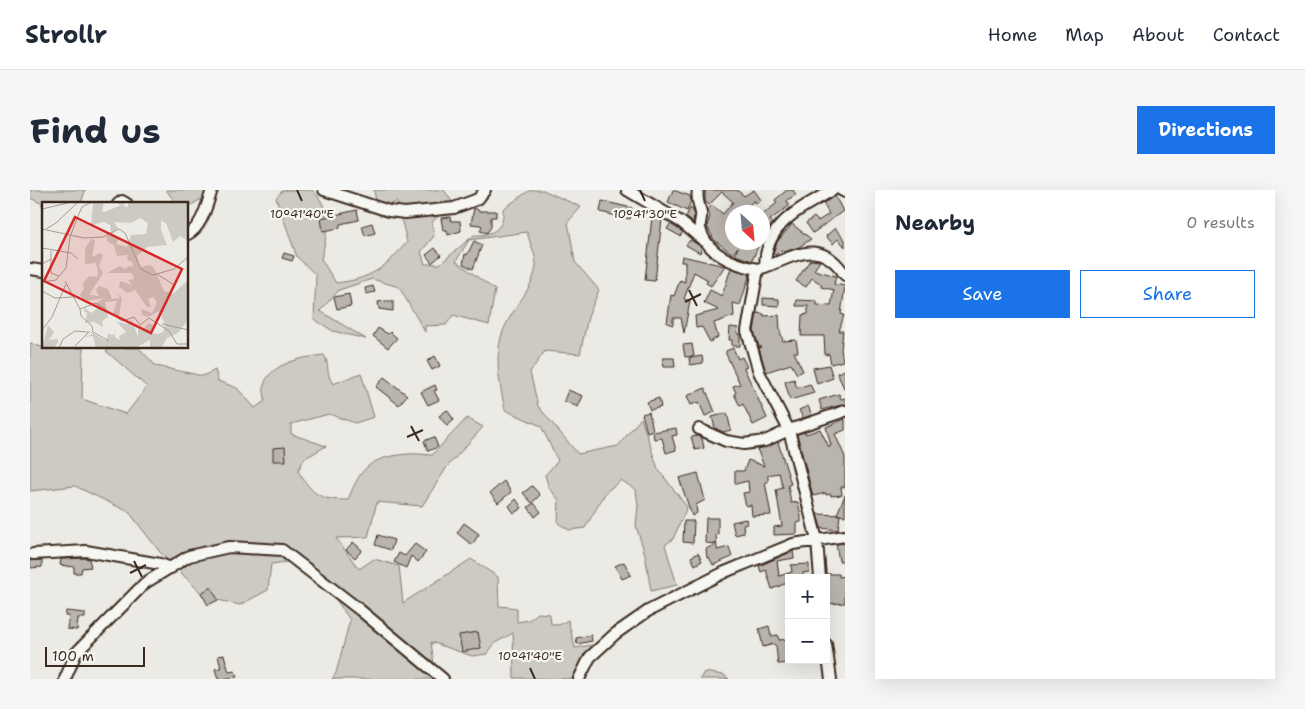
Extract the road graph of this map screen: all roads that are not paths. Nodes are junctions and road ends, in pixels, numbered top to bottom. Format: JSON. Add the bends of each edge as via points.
{"nodes":[{"id":1,"x":212,"y":190,"type":"edge"},
{"id":2,"x":324,"y":190,"type":"edge"},
{"id":3,"x":485,"y":190,"type":"edge"},
{"id":4,"x":627,"y":190,"type":"edge"},
{"id":5,"x":698,"y":190,"type":"edge"},
{"id":6,"x":833,"y":190,"type":"edge"},
{"id":7,"x":841,"y":190,"type":"edge"},
{"id":8,"x":845,"y":192,"type":"edge"},
{"id":9,"x":189,"y":233,"type":"edge"},
{"id":10,"x":712,"y":248,"type":"junction"},
{"id":11,"x":762,"y":268,"type":"junction"},
{"id":12,"x":845,"y":275,"type":"edge"},
{"id":13,"x":845,"y":411,"type":"edge"},
{"id":14,"x":699,"y":429,"type":"dead end"},
{"id":15,"x":789,"y":430,"type":"junction"},
{"id":16,"x":845,"y":536,"type":"edge"},
{"id":17,"x":816,"y":540,"type":"junction"},
{"id":18,"x":33,"y":554,"type":"dead end"},
{"id":19,"x":171,"y":568,"type":"junction"},
{"id":20,"x":820,"y":574,"type":"edge"},
{"id":21,"x":829,"y":664,"type":"edge"},
{"id":22,"x":65,"y":679,"type":"edge"},
{"id":23,"x":443,"y":679,"type":"edge"},
{"id":24,"x":579,"y":679,"type":"edge"},
{"id":25,"x":831,"y":679,"type":"edge"}],
"edges":[{"from":1,"to":9,"type":"street","via":[[201,220]]},
{"from":2,"to":3,"type":"street","via":[[389,212],[405,213],[454,208],[478,199]]},
{"from":4,"to":10,"type":"street","via":[[681,222]]},
{"from":5,"to":10,"type":"street","via":[[696,200],[702,214],[700,228]]},
{"from":6,"to":11,"type":"street","via":[[789,216],[776,228]]},
{"from":7,"to":8,"type":"street"},
{"from":10,"to":11,"type":"street","via":[[734,264]]},
{"from":11,"to":12,"type":"street","via":[[807,252],[818,252]]},
{"from":11,"to":15,"type":"street","via":[[747,331],[759,372]]},
{"from":13,"to":15,"type":"street"},
{"from":14,"to":15,"type":"street","via":[[726,441],[744,444],[765,441]]},
{"from":15,"to":17,"type":"street"},
{"from":16,"to":17,"type":"street"},
{"from":17,"to":20,"type":"street"},
{"from":17,"to":24,"type":"street","via":[[793,544],[725,572],[631,621],[590,657]]},
{"from":18,"to":19,"type":"street","via":[[86,552]]},
{"from":19,"to":22,"type":"street","via":[[145,583],[89,638],[76,654]]},
{"from":19,"to":23,"type":"street","via":[[189,556],[229,547],[282,550]]},
{"from":21,"to":25,"type":"street"}]}
